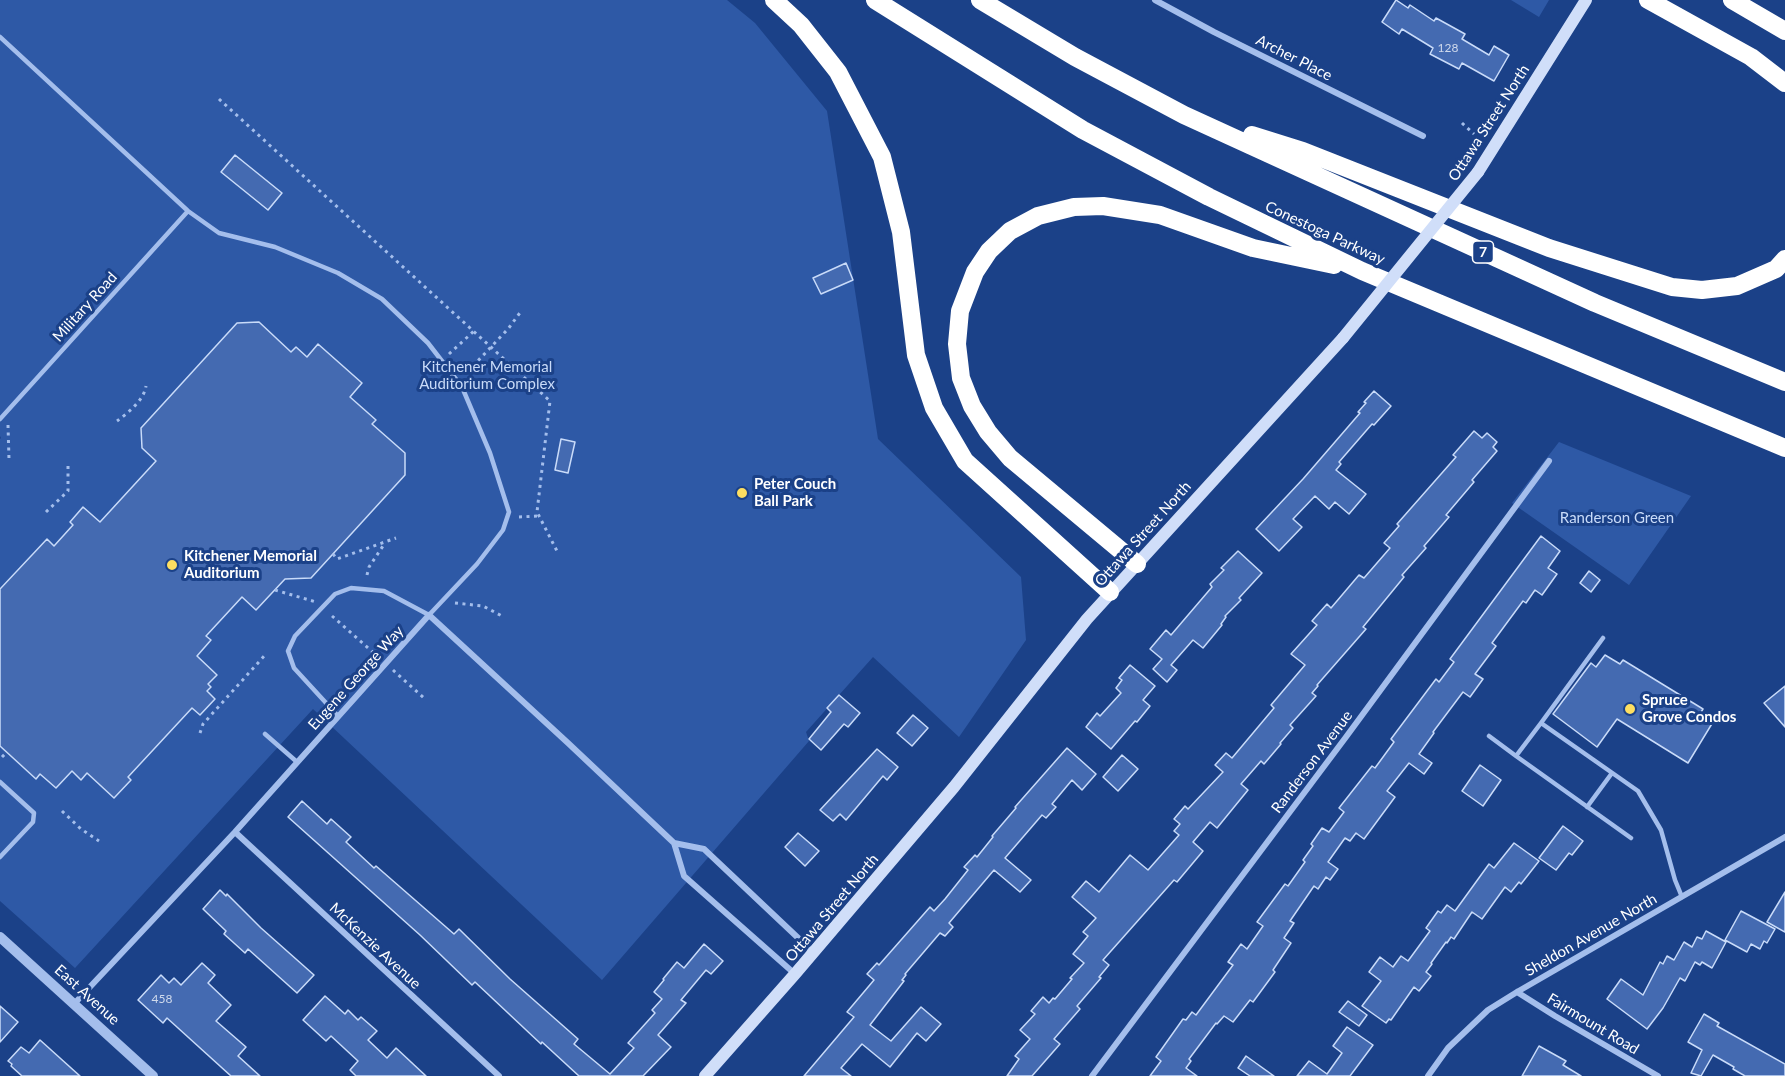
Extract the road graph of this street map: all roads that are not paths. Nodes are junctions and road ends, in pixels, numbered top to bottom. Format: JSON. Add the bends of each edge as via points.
{"nodes":[{"id":1,"x":774,"y":0,"type":"edge"},
{"id":2,"x":875,"y":0,"type":"edge"},
{"id":3,"x":980,"y":0,"type":"edge"},
{"id":4,"x":1155,"y":0,"type":"edge"},
{"id":5,"x":1586,"y":0,"type":"edge"},
{"id":6,"x":1648,"y":0,"type":"edge"},
{"id":7,"x":1732,"y":0,"type":"edge"},
{"id":8,"x":1785,"y":31,"type":"edge"},
{"id":9,"x":0,"y":37,"type":"edge"},
{"id":10,"x":1785,"y":83,"type":"edge"},
{"id":11,"x":1184,"y":115,"type":"junction"},
{"id":12,"x":1423,"y":136,"type":"dead end"},
{"id":13,"x":188,"y":211,"type":"junction"},
{"id":14,"x":1785,"y":259,"type":"edge"},
{"id":15,"x":1362,"y":271,"type":"junction"},
{"id":16,"x":1785,"y":382,"type":"edge"},
{"id":17,"x":0,"y":419,"type":"edge"},
{"id":18,"x":1785,"y":448,"type":"edge"},
{"id":19,"x":1549,"y":461,"type":"dead end"},
{"id":20,"x":1137,"y":564,"type":"junction"},
{"id":21,"x":1110,"y":592,"type":"junction"},
{"id":22,"x":429,"y":615,"type":"junction"},
{"id":23,"x":1602,"y":638,"type":"dead end"},
{"id":24,"x":338,"y":716,"type":"junction"},
{"id":25,"x":1541,"y":723,"type":"junction"},
{"id":26,"x":265,"y":734,"type":"dead end"},
{"id":27,"x":1489,"y":736,"type":"dead end"},
{"id":28,"x":1516,"y":756,"type":"junction"},
{"id":29,"x":297,"y":762,"type":"junction"},
{"id":30,"x":1612,"y":773,"type":"junction"},
{"id":31,"x":0,"y":782,"type":"edge"},
{"id":32,"x":1587,"y":807,"type":"junction"},
{"id":33,"x":235,"y":832,"type":"junction"},
{"id":34,"x":1785,"y":837,"type":"edge"},
{"id":35,"x":1631,"y":838,"type":"dead end"},
{"id":36,"x":674,"y":843,"type":"junction"},
{"id":37,"x":0,"y":857,"type":"edge"},
{"id":38,"x":1682,"y":897,"type":"junction"},
{"id":39,"x":0,"y":937,"type":"edge"},
{"id":40,"x":813,"y":952,"type":"junction"},
{"id":41,"x":795,"y":974,"type":"junction"},
{"id":42,"x":1517,"y":992,"type":"junction"},
{"id":43,"x":74,"y":1004,"type":"junction"},
{"id":44,"x":153,"y":1076,"type":"edge"},
{"id":45,"x":499,"y":1076,"type":"edge"},
{"id":46,"x":705,"y":1076,"type":"edge"},
{"id":47,"x":1092,"y":1076,"type":"edge"},
{"id":48,"x":1428,"y":1076,"type":"edge"},
{"id":49,"x":1658,"y":1076,"type":"edge"}],
"edges":[{"from":1,"to":21,"type":"highway","via":[[801,25],[838,72],[882,157],[901,232],[916,355],[934,408],[965,461]]},
{"from":2,"to":15,"type":"highway","name":"Conestoga Parkway","via":[[1083,130]]},
{"from":3,"to":11,"type":"highway","number":"7","via":[[1075,57]]},
{"from":4,"to":12,"type":"street","name":"Archer Place"},
{"from":5,"to":20,"type":"main road","name":"Ottawa Street North","bridge":true,"via":[[1478,172],[1342,338]]},
{"from":6,"to":10,"type":"highway","via":[[1751,57]]},
{"from":7,"to":8,"type":"highway"},
{"from":9,"to":13,"type":"lane"},
{"from":11,"to":14,"type":"highway","via":[[1303,151],[1549,248],[1672,287],[1702,290],[1737,286],[1776,269]]},
{"from":11,"to":16,"type":"highway","number":"7","via":[[1595,303]]},
{"from":13,"to":17,"type":"lane","name":"Military Road"},
{"from":13,"to":22,"type":"lane","via":[[219,233],[274,247],[338,273],[381,299],[428,343],[462,387],[509,512],[503,530],[477,564]]},
{"from":15,"to":18,"type":"highway","name":"Conestoga Parkway"},
{"from":15,"to":20,"type":"highway","via":[[1253,248],[1160,215],[1103,206],[1074,207],[1038,216],[1010,231],[989,252],[975,272],[960,311],[957,344],[961,378],[972,406],[1010,458]]},
{"from":19,"to":47,"type":"street","name":"Randerson Avenue"},
{"from":20,"to":21,"type":"main road","name":"Ottawa Street North"},
{"from":21,"to":40,"type":"main road","name":"Ottawa Street North","via":[[954,787]]},
{"from":22,"to":24,"type":"street","name":"Eugene George Way"},
{"from":22,"to":24,"type":"lane","via":[[384,591],[351,588],[335,594],[295,636],[288,651],[294,668]]},
{"from":22,"to":36,"type":"street"},
{"from":23,"to":25,"type":"lane"},
{"from":24,"to":29,"type":"street","name":"Eugene George Way"},
{"from":25,"to":28,"type":"lane"},
{"from":25,"to":30,"type":"lane"},
{"from":26,"to":29,"type":"lane"},
{"from":27,"to":28,"type":"lane"},
{"from":28,"to":32,"type":"lane"},
{"from":29,"to":33,"type":"street","name":"Eugene George Way"},
{"from":30,"to":32,"type":"lane"},
{"from":30,"to":38,"type":"lane","via":[[1638,791],[1661,830]]},
{"from":31,"to":37,"type":"lane","via":[[34,813],[33,822]]},
{"from":32,"to":35,"type":"lane"},
{"from":33,"to":43,"type":"street","name":"Eugene George Way"},
{"from":33,"to":45,"type":"street","name":"McKenzie Avenue"},
{"from":34,"to":38,"type":"street","name":"Sheldon Avenue North"},
{"from":36,"to":40,"type":"street","via":[[704,849]]},
{"from":36,"to":41,"type":"street","via":[[684,876]]},
{"from":38,"to":42,"type":"street","name":"Sheldon Avenue North"},
{"from":39,"to":43,"type":"street","name":"East Avenue"},
{"from":40,"to":41,"type":"main road","name":"Ottawa Street North"},
{"from":41,"to":46,"type":"main road","name":"Ottawa Street North"},
{"from":42,"to":48,"type":"street","name":"Sheldon Avenue North","via":[[1488,1010],[1448,1048]]},
{"from":42,"to":49,"type":"street","name":"Fairmount Road"},
{"from":43,"to":44,"type":"street","name":"East Avenue"}]}
